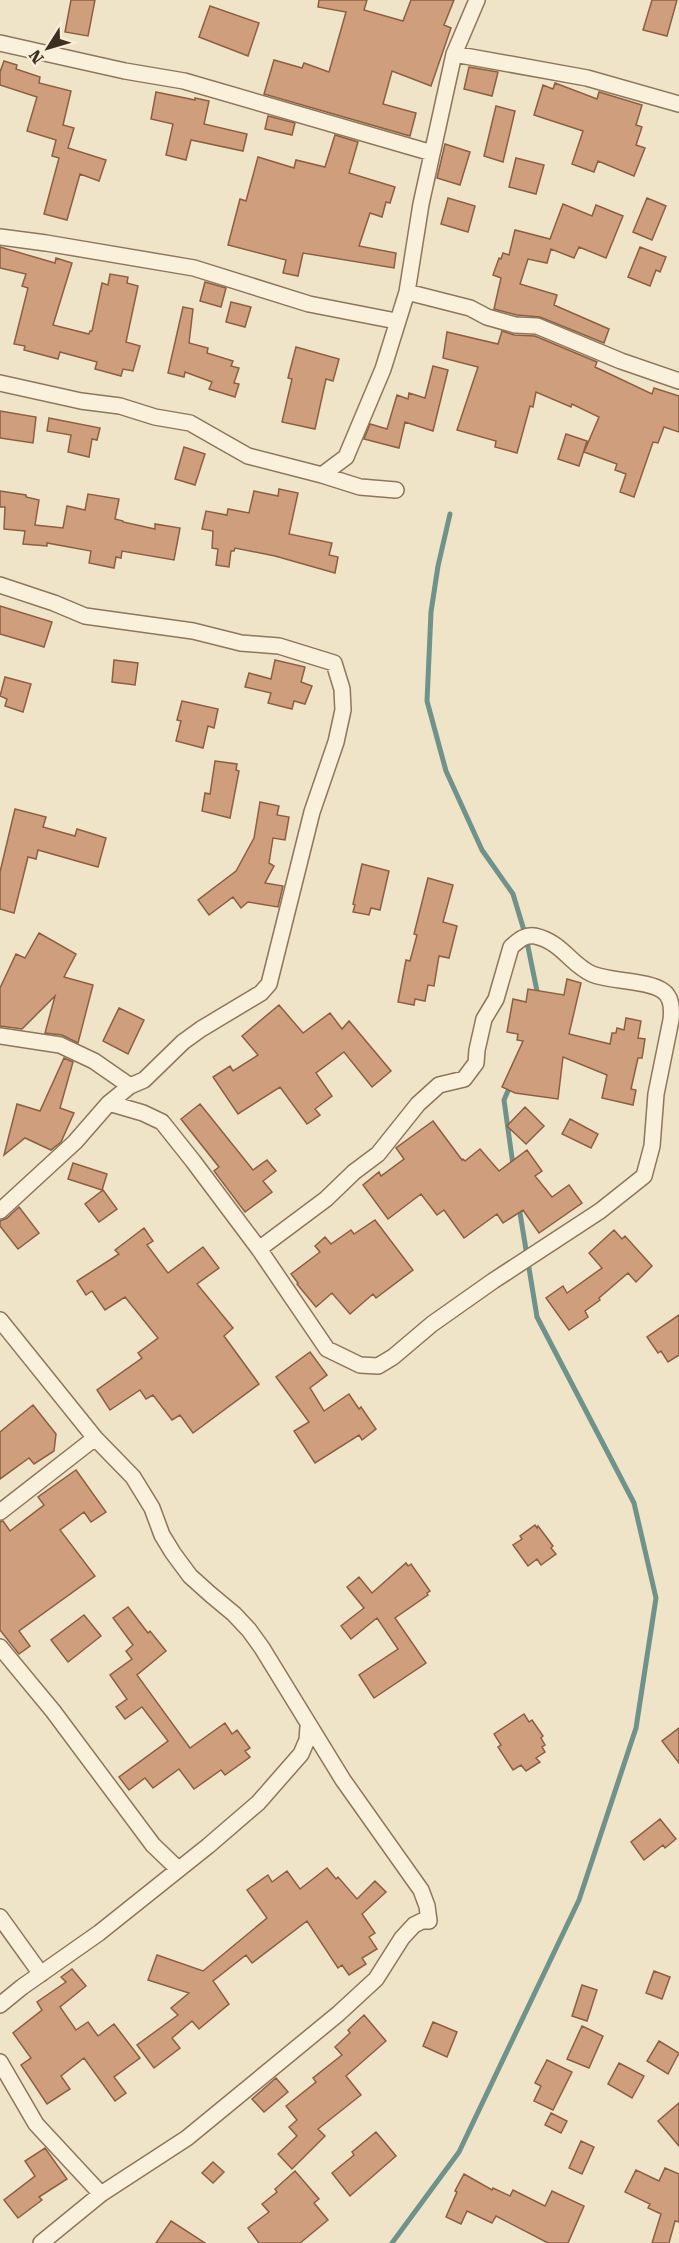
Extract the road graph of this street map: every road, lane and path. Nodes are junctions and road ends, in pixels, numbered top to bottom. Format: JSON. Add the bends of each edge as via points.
{"nodes":[{"id":1,"x":477,"y":0,"type":"edge"},
{"id":2,"x":0,"y":43,"type":"edge"},
{"id":3,"x":454,"y":54,"type":"junction"},
{"id":4,"x":679,"y":104,"type":"edge"},
{"id":5,"x":432,"y":153,"type":"junction"},
{"id":6,"x":0,"y":237,"type":"edge"},
{"id":7,"x":407,"y":292,"type":"junction"},
{"id":8,"x":396,"y":321,"type":"junction"},
{"id":9,"x":679,"y":381,"type":"edge"},
{"id":10,"x":0,"y":383,"type":"edge"},
{"id":11,"x":322,"y":475,"type":"junction"},
{"id":12,"x":396,"y":490,"type":"dead end"},
{"id":13,"x":0,"y":585,"type":"edge"},
{"id":14,"x":675,"y":1025,"type":"edge"},
{"id":15,"x":0,"y":1036,"type":"edge"},
{"id":16,"x":679,"y":1048,"type":"edge"},
{"id":17,"x":664,"y":1056,"type":"junction"},
{"id":18,"x":130,"y":1086,"type":"junction"},
{"id":19,"x":109,"y":1103,"type":"junction"},
{"id":20,"x":0,"y":1211,"type":"edge"},
{"id":21,"x":259,"y":1249,"type":"junction"},
{"id":22,"x":0,"y":1320,"type":"edge"},
{"id":23,"x":95,"y":1438,"type":"junction"},
{"id":24,"x":0,"y":1512,"type":"edge"},
{"id":25,"x":0,"y":1647,"type":"edge"},
{"id":26,"x":308,"y":1727,"type":"junction"},
{"id":27,"x":178,"y":1869,"type":"junction"},
{"id":28,"x":0,"y":1917,"type":"edge"},
{"id":29,"x":41,"y":1974,"type":"junction"},
{"id":30,"x":0,"y":2005,"type":"edge"},
{"id":31,"x":0,"y":2062,"type":"edge"},
{"id":32,"x":101,"y":2194,"type":"junction"},
{"id":33,"x":41,"y":2243,"type":"edge"}],
"edges":[{"from":1,"to":3,"type":"street"},
{"from":2,"to":5,"type":"street","via":[[184,81]]},
{"from":3,"to":4,"type":"street","via":[[586,78]]},
{"from":3,"to":5,"type":"street"},
{"from":5,"to":7,"type":"street"},
{"from":6,"to":8,"type":"street","via":[[194,268],[309,304]]},
{"from":7,"to":8,"type":"street"},
{"from":7,"to":9,"type":"street","via":[[470,308],[515,325],[537,326]]},
{"from":8,"to":11,"type":"street","via":[[379,379],[346,457]]},
{"from":10,"to":11,"type":"street","via":[[190,423],[248,456]]},
{"from":11,"to":12,"type":"street","via":[[360,487]]},
{"from":13,"to":18,"type":"street","via":[[85,616],[301,651],[334,663],[342,689],[343,710],[336,742],[312,812],[269,984],[183,1042],[144,1080]]},
{"from":14,"to":17,"type":"street"},
{"from":14,"to":21,"type":"street","via":[[664,991],[594,975],[546,940],[526,937],[511,947],[496,999],[484,1019],[476,1063],[464,1079],[439,1085],[418,1104],[378,1154]]},
{"from":15,"to":18,"type":"street","via":[[60,1046],[94,1061]]},
{"from":16,"to":17,"type":"street"},
{"from":17,"to":21,"type":"street","via":[[644,1176],[378,1366],[360,1365],[327,1349]]},
{"from":18,"to":19,"type":"street"},
{"from":19,"to":20,"type":"street","via":[[75,1142]]},
{"from":19,"to":21,"type":"street","via":[[162,1122]]},
{"from":22,"to":23,"type":"street"},
{"from":23,"to":24,"type":"street"},
{"from":23,"to":26,"type":"street","via":[[133,1477],[152,1508],[162,1535],[190,1576],[249,1630]]},
{"from":25,"to":27,"type":"street","via":[[153,1845]]},
{"from":26,"to":27,"type":"street","via":[[301,1754],[258,1803]]},
{"from":26,"to":32,"type":"street","via":[[421,1890],[429,1921],[414,1925],[376,1979],[338,2014],[188,2138]]},
{"from":27,"to":29,"type":"street"},
{"from":28,"to":29,"type":"street"},
{"from":29,"to":30,"type":"street"},
{"from":31,"to":32,"type":"street","via":[[36,2124]]},
{"from":32,"to":33,"type":"street"}]}
